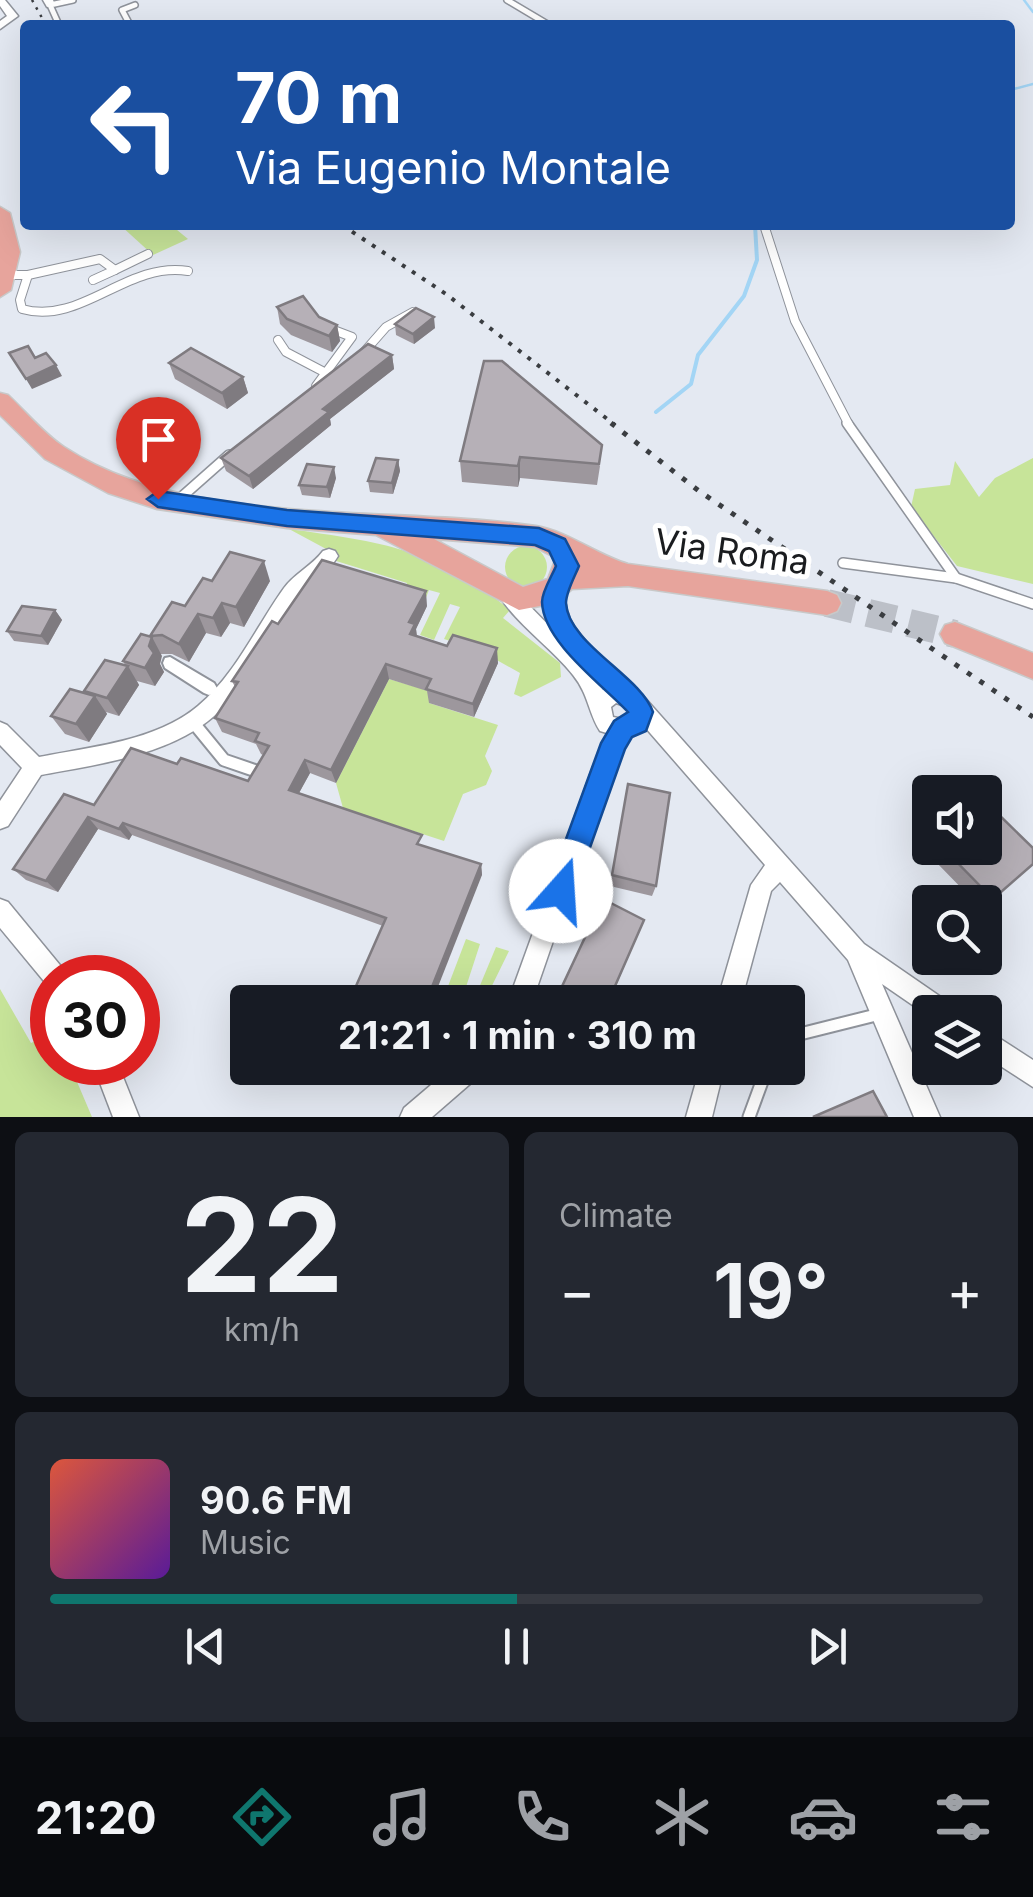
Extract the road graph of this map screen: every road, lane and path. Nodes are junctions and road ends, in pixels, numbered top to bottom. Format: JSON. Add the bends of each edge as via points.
{"nodes":[{"id":1,"x":0,"y":0,"type":"edge"},
{"id":2,"x":73,"y":0,"type":"edge"},
{"id":3,"x":507,"y":0,"type":"edge"},
{"id":4,"x":49,"y":3,"type":"edge"},
{"id":5,"x":135,"y":5,"type":"dead end"},
{"id":6,"x":127,"y":20,"type":"edge"},
{"id":7,"x":541,"y":20,"type":"edge"},
{"id":8,"x":0,"y":26,"type":"edge"},
{"id":9,"x":0,"y":213,"type":"edge"},
{"id":10,"x":766,"y":230,"type":"edge"},
{"id":11,"x":148,"y":254,"type":"dead end"},
{"id":12,"x":115,"y":270,"type":"junction"},
{"id":13,"x":188,"y":271,"type":"dead end"},
{"id":14,"x":12,"y":280,"type":"edge"},
{"id":15,"x":93,"y":280,"type":"dead end"},
{"id":16,"x":415,"y":311,"type":"edge"},
{"id":17,"x":315,"y":317,"type":"edge"},
{"id":18,"x":278,"y":340,"type":"dead end"},
{"id":19,"x":369,"y":348,"type":"junction"},
{"id":20,"x":384,"y":356,"type":"edge"},
{"id":21,"x":353,"y":363,"type":"edge"},
{"id":22,"x":337,"y":372,"type":"edge"},
{"id":23,"x":323,"y":378,"type":"junction"},
{"id":24,"x":306,"y":394,"type":"edge"},
{"id":25,"x":0,"y":400,"type":"edge"},
{"id":26,"x":239,"y":447,"type":"edge"},
{"id":27,"x":176,"y":504,"type":"junction"},
{"id":28,"x":368,"y":524,"type":"junction"},
{"id":29,"x":513,"y":538,"type":"junction"},
{"id":30,"x":557,"y":545,"type":"junction"},
{"id":31,"x":329,"y":556,"type":"dead end"},
{"id":32,"x":843,"y":563,"type":"dead end"},
{"id":33,"x":628,"y":575,"type":"junction"},
{"id":34,"x":956,"y":578,"type":"junction"},
{"id":35,"x":560,"y":584,"type":"junction"},
{"id":36,"x":502,"y":590,"type":"junction"},
{"id":37,"x":827,"y":603,"type":"tunnel mouth"},
{"id":38,"x":1033,"y":604,"type":"edge"},
{"id":39,"x":955,"y":634,"type":"tunnel mouth"},
{"id":40,"x":170,"y":663,"type":"dead end"},
{"id":41,"x":1033,"y":666,"type":"edge"},
{"id":42,"x":209,"y":688,"type":"dead end"},
{"id":43,"x":621,"y":713,"type":"junction"},
{"id":44,"x":192,"y":721,"type":"junction"},
{"id":45,"x":0,"y":731,"type":"edge"},
{"id":46,"x":35,"y":767,"type":"junction"},
{"id":47,"x":259,"y":772,"type":"edge"},
{"id":48,"x":0,"y":818,"type":"edge"},
{"id":49,"x":780,"y":867,"type":"junction"},
{"id":50,"x":0,"y":910,"type":"edge"},
{"id":51,"x":856,"y":952,"type":"junction"},
{"id":52,"x":37,"y":955,"type":"edge"},
{"id":53,"x":526,"y":985,"type":"edge"},
{"id":54,"x":734,"y":985,"type":"edge"},
{"id":55,"x":919,"y":995,"type":"edge"},
{"id":56,"x":882,"y":1013,"type":"junction"},
{"id":57,"x":805,"y":1033,"type":"edge"},
{"id":58,"x":1002,"y":1053,"type":"edge"},
{"id":59,"x":1033,"y":1075,"type":"edge"},
{"id":60,"x":113,"y":1085,"type":"edge"},
{"id":61,"x":450,"y":1085,"type":"edge"},
{"id":62,"x":707,"y":1085,"type":"edge"},
{"id":63,"x":761,"y":1085,"type":"edge"},
{"id":64,"x":126,"y":1117,"type":"edge"},
{"id":65,"x":413,"y":1117,"type":"edge"},
{"id":66,"x":699,"y":1117,"type":"edge"},
{"id":67,"x":749,"y":1117,"type":"edge"},
{"id":68,"x":927,"y":1117,"type":"edge"}],
"edges":[{"from":1,"to":8,"type":"street","via":[[14,16]]},
{"from":2,"to":4,"type":"lane"},
{"from":3,"to":7,"type":"lane"},
{"from":5,"to":6,"type":"lane","via":[[122,10]]},
{"from":9,"to":14,"type":"main road","via":[[10,237]]},
{"from":10,"to":34,"type":"lane","via":[[806,351],[859,446]]},
{"from":11,"to":12,"type":"lane"},
{"from":12,"to":14,"type":"lane","via":[[100,259]]},
{"from":12,"to":15,"type":"lane"},
{"from":13,"to":14,"type":"lane","via":[[158,264],[68,308],[36,314],[22,308]]},
{"from":16,"to":19,"type":"lane","via":[[386,327]]},
{"from":17,"to":23,"type":"lane","via":[[352,337]]},
{"from":18,"to":23,"type":"lane"},
{"from":19,"to":20,"type":"lane"},
{"from":19,"to":21,"type":"lane"},
{"from":22,"to":23,"type":"lane"},
{"from":23,"to":24,"type":"lane"},
{"from":25,"to":27,"type":"main road","name":"Via Roma","via":[[54,453],[117,486]]},
{"from":26,"to":27,"type":"lane"},
{"from":27,"to":28,"type":"main road","name":"Via Roma"},
{"from":28,"to":29,"type":"main road","name":"Via Roma"},
{"from":28,"to":36,"type":"main road","name":"Via Roma","via":[[447,556]]},
{"from":29,"to":30,"type":"main road","name":"Via Roma","via":[[539,536]]},
{"from":29,"to":36,"type":"main road","via":[[488,563]]},
{"from":30,"to":33,"type":"main road","name":"Via Roma"},
{"from":30,"to":35,"type":"main road","via":[[568,566]]},
{"from":31,"to":44,"type":"street","via":[[300,578],[220,696]]},
{"from":32,"to":34,"type":"lane"},
{"from":33,"to":35,"type":"main road","name":"Via Roma"},
{"from":33,"to":37,"type":"main road","name":"Via Roma"},
{"from":34,"to":38,"type":"lane"},
{"from":35,"to":36,"type":"main road","name":"Via Roma","via":[[531,599]]},
{"from":35,"to":43,"type":"street","via":[[561,624]]},
{"from":36,"to":43,"type":"street"},
{"from":39,"to":41,"type":"main road"},
{"from":40,"to":42,"type":"street"},
{"from":43,"to":49,"type":"street","via":[[660,734]]},
{"from":43,"to":53,"type":"street"},
{"from":44,"to":46,"type":"street","via":[[97,755]]},
{"from":44,"to":47,"type":"lane","via":[[224,760]]},
{"from":45,"to":46,"type":"street"},
{"from":46,"to":48,"type":"street"},
{"from":49,"to":51,"type":"street"},
{"from":49,"to":54,"type":"street","via":[[762,885]]},
{"from":50,"to":52,"type":"street"},
{"from":51,"to":55,"type":"street"},
{"from":51,"to":56,"type":"street"},
{"from":56,"to":57,"type":"lane"},
{"from":56,"to":68,"type":"street"},
{"from":58,"to":59,"type":"street"},
{"from":60,"to":64,"type":"street"},
{"from":61,"to":65,"type":"street"},
{"from":62,"to":66,"type":"street"},
{"from":63,"to":67,"type":"lane"}]}
